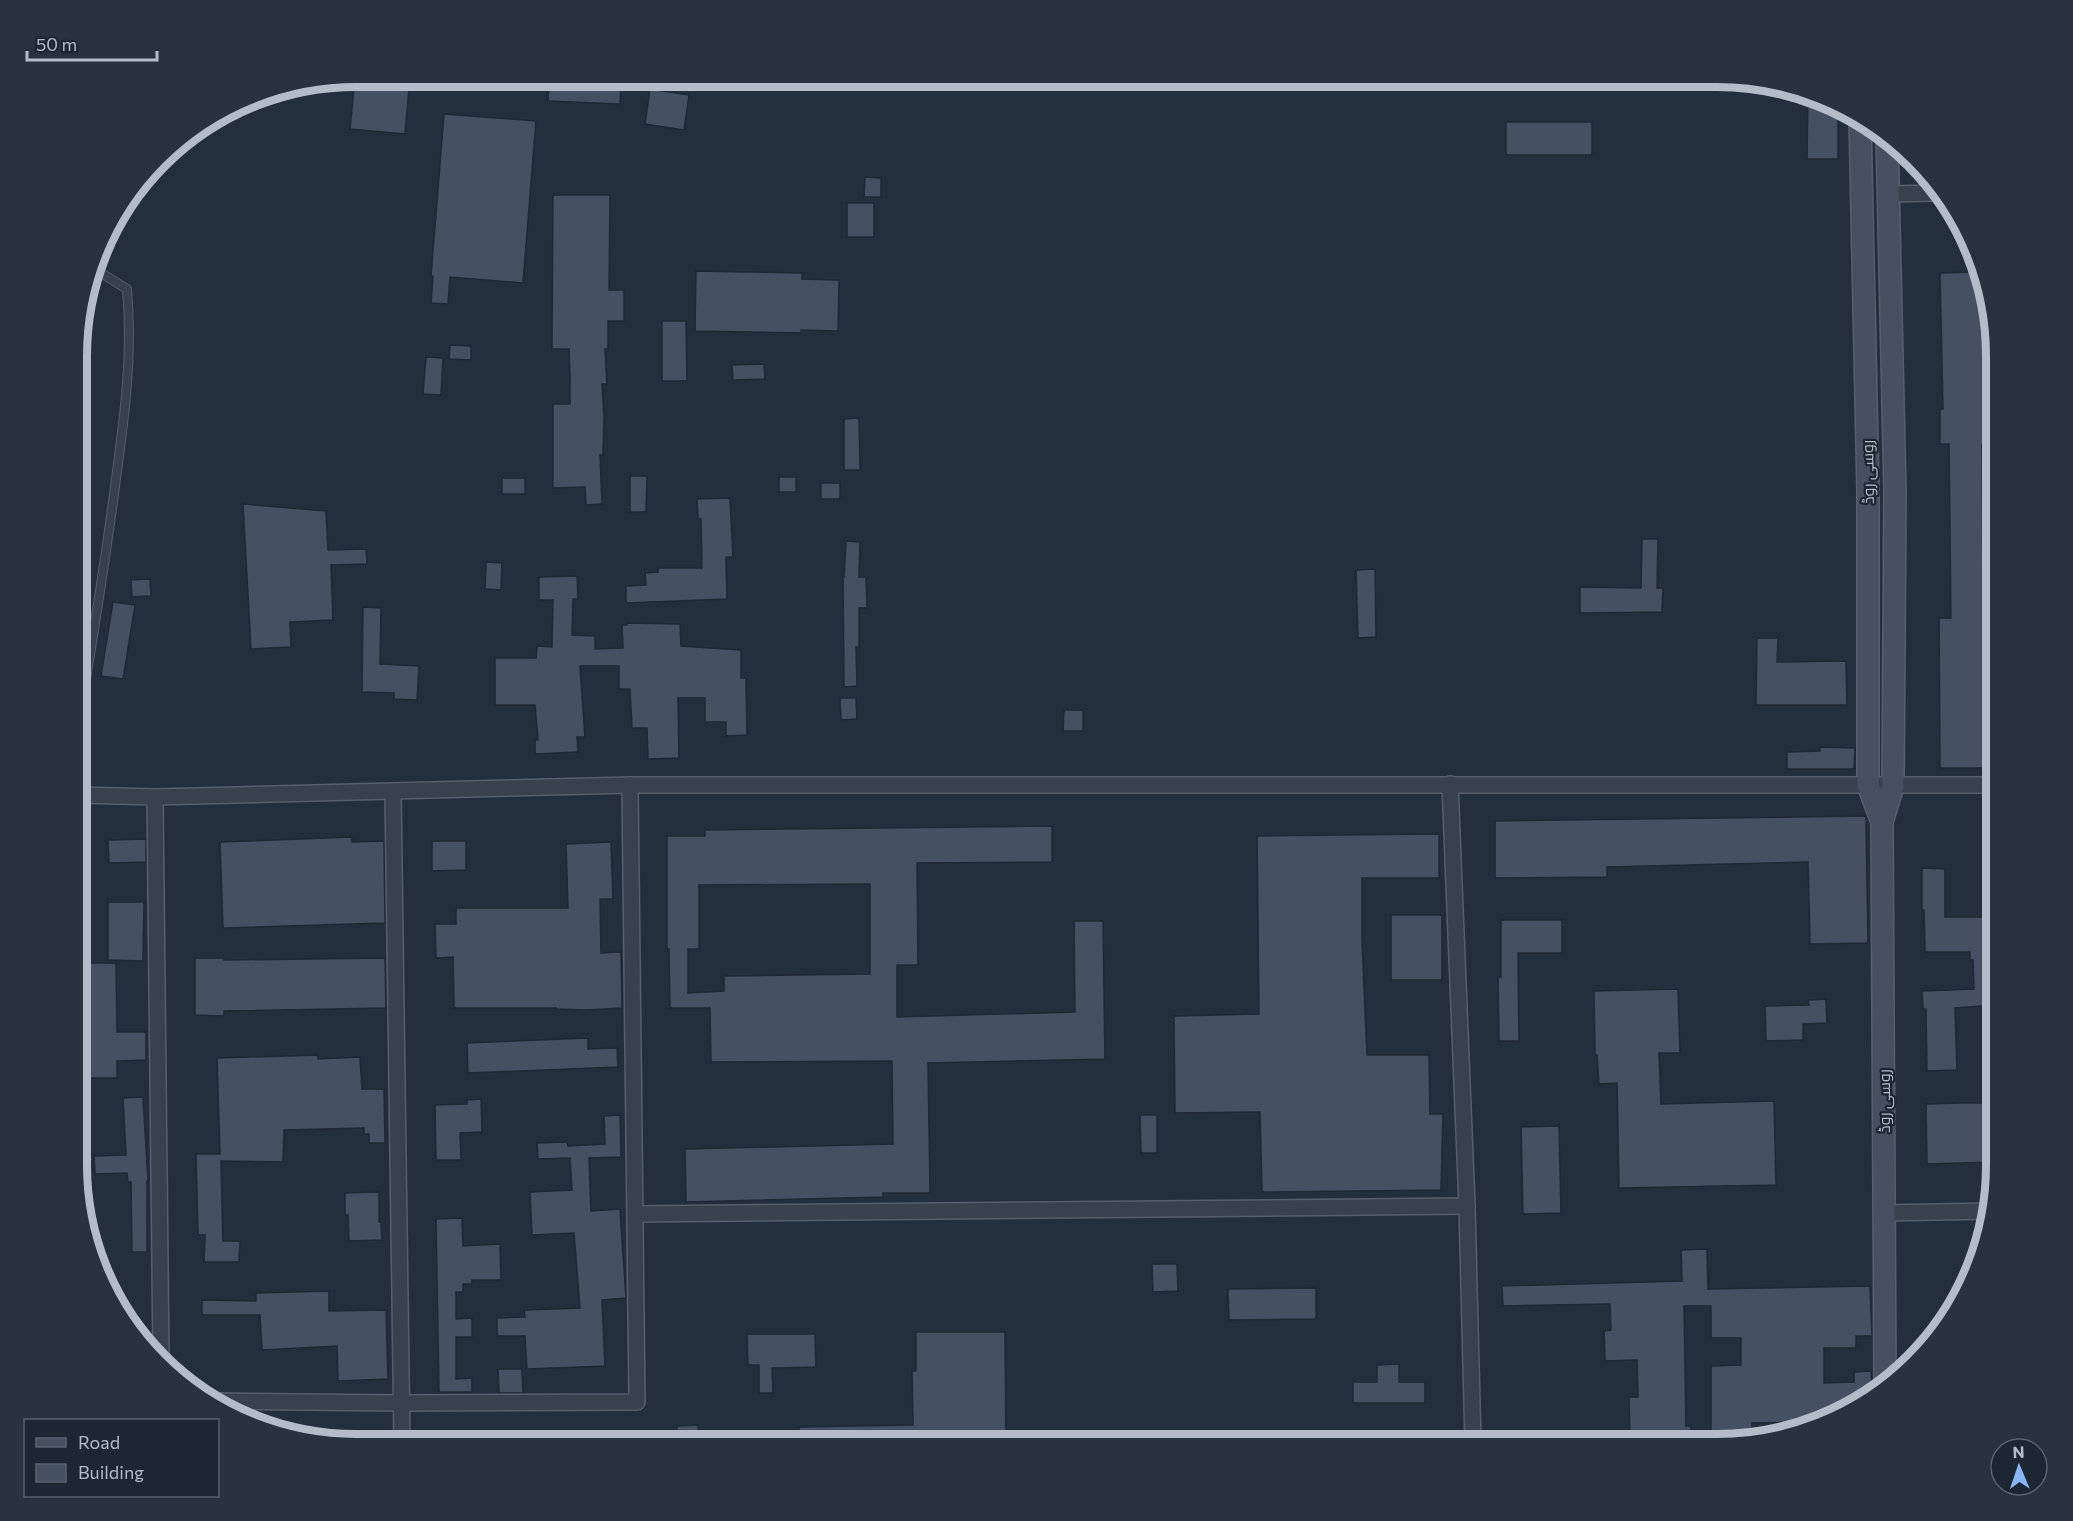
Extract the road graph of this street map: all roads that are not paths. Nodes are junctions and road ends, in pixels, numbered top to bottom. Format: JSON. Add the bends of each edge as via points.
{"nodes":[{"id":1,"x":1860,"y":129,"type":"edge"},
{"id":2,"x":1887,"y":148,"type":"edge"},
{"id":3,"x":1931,"y":193,"type":"edge"},
{"id":4,"x":1888,"y":194,"type":"junction"},
{"id":5,"x":100,"y":273,"type":"edge"},
{"id":6,"x":87,"y":674,"type":"edge"},
{"id":7,"x":1450,"y":784,"type":"junction"},
{"id":8,"x":630,"y":785,"type":"junction"},
{"id":9,"x":1868,"y":785,"type":"junction"},
{"id":10,"x":1986,"y":785,"type":"edge"},
{"id":11,"x":1893,"y":786,"type":"junction"},
{"id":12,"x":393,"y":792,"type":"junction"},
{"id":13,"x":87,"y":795,"type":"edge"},
{"id":14,"x":155,"y":797,"type":"junction"},
{"id":15,"x":1882,"y":822,"type":"junction"},
{"id":16,"x":1467,"y":1206,"type":"junction"},
{"id":17,"x":1982,"y":1211,"type":"edge"},
{"id":18,"x":1883,"y":1213,"type":"junction"},
{"id":19,"x":636,"y":1214,"type":"junction"},
{"id":20,"x":161,"y":1349,"type":"edge"},
{"id":21,"x":1885,"y":1375,"type":"edge"},
{"id":22,"x":228,"y":1401,"type":"edge"},
{"id":23,"x":402,"y":1403,"type":"junction"},
{"id":24,"x":402,"y":1434,"type":"edge"},
{"id":25,"x":1473,"y":1434,"type":"edge"}],
"edges":[{"from":1,"to":9,"type":"main road","name":"روسی روڈ","via":[[1868,492]]},
{"from":2,"to":4,"type":"main road","name":"روسی روڈ"},
{"from":3,"to":4,"type":"street"},
{"from":4,"to":11,"type":"main road","name":"روسی روڈ","via":[[1895,493]]},
{"from":5,"to":6,"type":"lane","via":[[127,289],[130,327],[124,423]]},
{"from":7,"to":8,"type":"street"},
{"from":7,"to":9,"type":"street"},
{"from":7,"to":16,"type":"street"},
{"from":8,"to":12,"type":"street"},
{"from":8,"to":19,"type":"street"},
{"from":9,"to":11,"type":"street"},
{"from":9,"to":15,"type":"main road","name":"روسی روڈ"},
{"from":10,"to":11,"type":"street"},
{"from":11,"to":15,"type":"main road","name":"روسی روڈ"},
{"from":12,"to":14,"type":"street"},
{"from":12,"to":23,"type":"street"},
{"from":13,"to":14,"type":"street"},
{"from":14,"to":20,"type":"street"},
{"from":15,"to":18,"type":"main road","name":"روسی روڈ"},
{"from":16,"to":19,"type":"street"},
{"from":16,"to":25,"type":"street"},
{"from":17,"to":18,"type":"street"},
{"from":18,"to":21,"type":"main road","name":"روسی روڈ"},
{"from":19,"to":23,"type":"street","via":[[636,1402]]},
{"from":22,"to":23,"type":"street"},
{"from":23,"to":24,"type":"street"}]}
